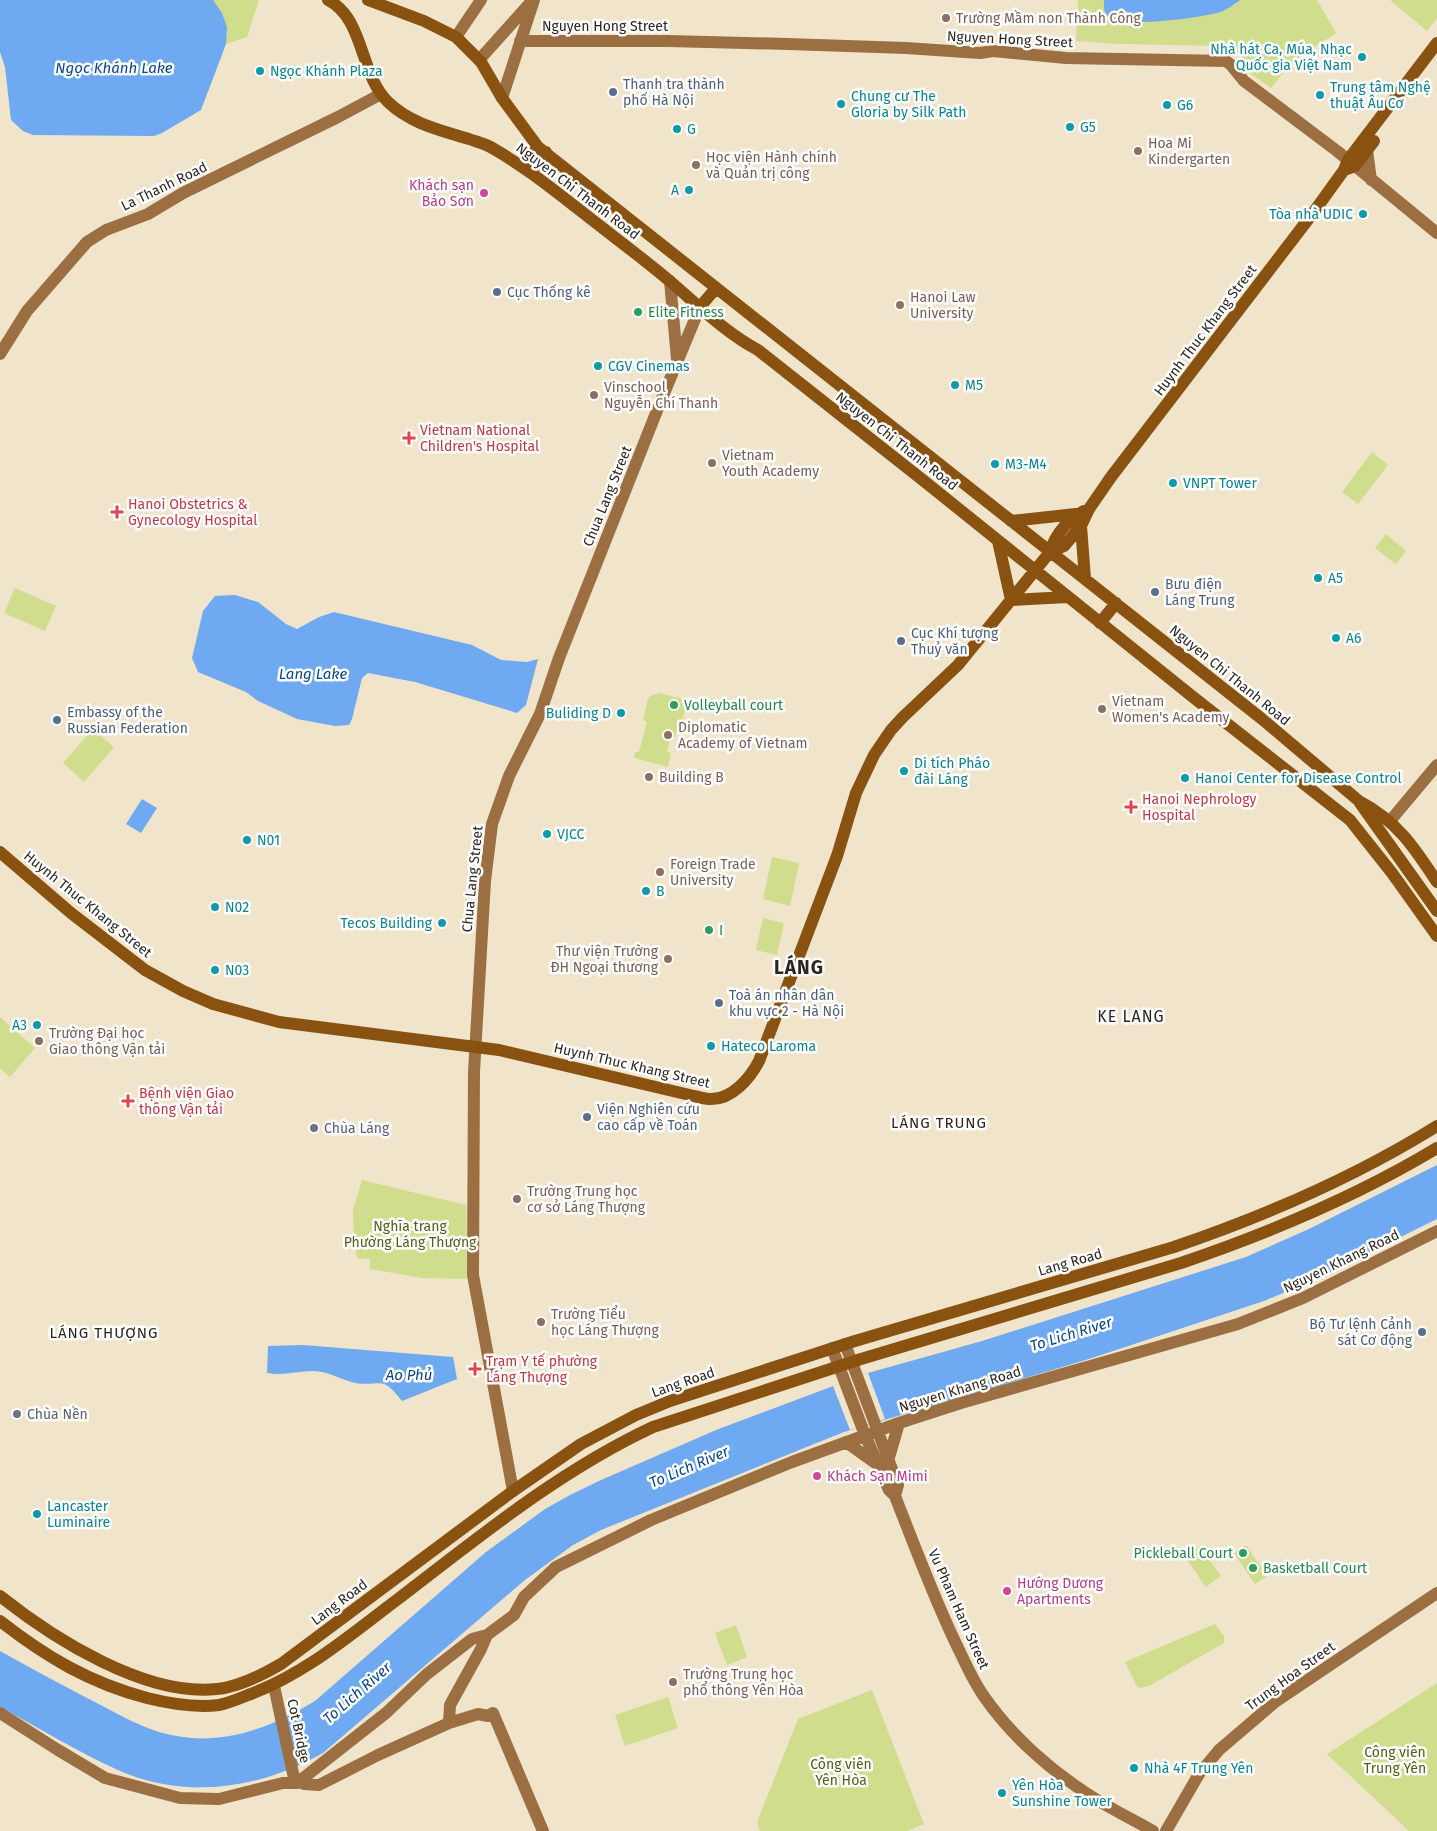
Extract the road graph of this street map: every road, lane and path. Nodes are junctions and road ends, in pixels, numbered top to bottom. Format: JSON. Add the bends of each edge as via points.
{"nodes":[{"id":1,"x":368,"y":0,"type":"edge"},
{"id":2,"x":481,"y":0,"type":"edge"},
{"id":3,"x":533,"y":0,"type":"edge"},
{"id":4,"x":333,"y":1,"type":"edge"},
{"id":5,"x":456,"y":36,"type":"junction"},
{"id":6,"x":520,"y":41,"type":"junction"},
{"id":7,"x":1437,"y":43,"type":"edge"},
{"id":8,"x":1437,"y":58,"type":"edge"},
{"id":9,"x":479,"y":60,"type":"junction"},
{"id":10,"x":381,"y":94,"type":"junction"},
{"id":11,"x":502,"y":98,"type":"junction"},
{"id":12,"x":542,"y":150,"type":"junction"},
{"id":13,"x":1367,"y":150,"type":"junction"},
{"id":14,"x":1349,"y":165,"type":"junction"},
{"id":15,"x":527,"y":169,"type":"junction"},
{"id":16,"x":1371,"y":180,"type":"junction"},
{"id":17,"x":1437,"y":233,"type":"edge"},
{"id":18,"x":670,"y":281,"type":"junction"},
{"id":19,"x":716,"y":288,"type":"junction"},
{"id":20,"x":700,"y":308,"type":"junction"},
{"id":21,"x":0,"y":354,"type":"edge"},
{"id":22,"x":677,"y":360,"type":"junction"},
{"id":23,"x":1009,"y":519,"type":"junction"},
{"id":24,"x":1078,"y":520,"type":"junction"},
{"id":25,"x":995,"y":539,"type":"junction"},
{"id":26,"x":1050,"y":552,"type":"junction"},
{"id":27,"x":1035,"y":571,"type":"junction"},
{"id":28,"x":1085,"y":579,"type":"junction"},
{"id":29,"x":1068,"y":597,"type":"junction"},
{"id":30,"x":1011,"y":600,"type":"junction"},
{"id":31,"x":1116,"y":603,"type":"junction"},
{"id":32,"x":1100,"y":623,"type":"junction"},
{"id":33,"x":1437,"y":765,"type":"edge"},
{"id":34,"x":1359,"y":801,"type":"junction"},
{"id":35,"x":1350,"y":820,"type":"junction"},
{"id":36,"x":1390,"y":821,"type":"junction"},
{"id":37,"x":1385,"y":840,"type":"junction"},
{"id":38,"x":0,"y":852,"type":"edge"},
{"id":39,"x":1437,"y":882,"type":"edge"},
{"id":40,"x":1437,"y":911,"type":"edge"},
{"id":41,"x":1437,"y":936,"type":"edge"},
{"id":42,"x":475,"y":1047,"type":"junction"},
{"id":43,"x":1437,"y":1126,"type":"edge"},
{"id":44,"x":1415,"y":1140,"type":"junction"},
{"id":45,"x":1437,"y":1148,"type":"edge"},
{"id":46,"x":1423,"y":1156,"type":"junction"},
{"id":47,"x":1437,"y":1231,"type":"edge"},
{"id":48,"x":989,"y":1301,"type":"junction"},
{"id":49,"x":994,"y":1319,"type":"junction"},
{"id":50,"x":845,"y":1344,"type":"junction"},
{"id":51,"x":832,"y":1348,"type":"junction"},
{"id":52,"x":852,"y":1362,"type":"junction"},
{"id":53,"x":838,"y":1366,"type":"junction"},
{"id":54,"x":645,"y":1411,"type":"junction"},
{"id":55,"x":898,"y":1423,"type":"junction"},
{"id":56,"x":653,"y":1427,"type":"junction"},
{"id":57,"x":877,"y":1427,"type":"junction"},
{"id":58,"x":863,"y":1431,"type":"junction"},
{"id":59,"x":846,"y":1442,"type":"junction"},
{"id":60,"x":884,"y":1463,"type":"junction"},
{"id":61,"x":513,"y":1491,"type":"junction"},
{"id":62,"x":1437,"y":1593,"type":"edge"},
{"id":63,"x":0,"y":1596,"type":"edge"},
{"id":64,"x":350,"y":1613,"type":"junction"},
{"id":65,"x":0,"y":1621,"type":"edge"},
{"id":66,"x":360,"y":1628,"type":"junction"},
{"id":67,"x":487,"y":1635,"type":"junction"},
{"id":68,"x":58,"y":1637,"type":"junction"},
{"id":69,"x":48,"y":1654,"type":"junction"},
{"id":70,"x":274,"y":1686,"type":"junction"},
{"id":71,"x":0,"y":1713,"type":"edge"},
{"id":72,"x":449,"y":1723,"type":"junction"},
{"id":73,"x":300,"y":1782,"type":"junction"},
{"id":74,"x":543,"y":1831,"type":"edge"},
{"id":75,"x":1154,"y":1831,"type":"edge"},
{"id":76,"x":1166,"y":1831,"type":"edge"}],
"edges":[{"from":1,"to":5,"type":"main road","name":"Nguyen Chi Thanh Road"},
{"from":2,"to":5,"type":"street"},
{"from":3,"to":6,"type":"street"},
{"from":3,"to":9,"type":"street"},
{"from":4,"to":10,"type":"main road","name":"Nguyen Chi Thanh Road","via":[[353,26],[372,79]]},
{"from":5,"to":9,"type":"main road","name":"Nguyen Chi Thanh Road"},
{"from":6,"to":11,"type":"street"},
{"from":6,"to":14,"type":"street","name":"Nguyen Hong Street","via":[[788,44],[1066,58],[1226,61],[1244,81]]},
{"from":7,"to":14,"type":"main road","name":"Huynh Thuc Khang Street"},
{"from":8,"to":13,"type":"main road","name":"Huynh Thuc Khang Street"},
{"from":9,"to":11,"type":"main road","name":"Nguyen Chi Thanh Road"},
{"from":10,"to":15,"type":"main road","name":"Nguyen Chi Thanh Road","via":[[406,117],[492,147]]},
{"from":10,"to":21,"type":"street","name":"La Thanh Road","via":[[87,242],[28,310]]},
{"from":11,"to":12,"type":"main road","name":"Nguyen Chi Thanh Road"},
{"from":12,"to":15,"type":"main road"},
{"from":12,"to":19,"type":"main road","name":"Nguyen Chi Thanh Road"},
{"from":13,"to":14,"type":"main road","name":"Huynh Thuc Khang Street"},
{"from":13,"to":16,"type":"street"},
{"from":14,"to":16,"type":"street","name":"Nguyen Hong Street"},
{"from":14,"to":24,"type":"main road","name":"Huynh Thuc Khang Street"},
{"from":15,"to":18,"type":"main road","name":"Nguyen Chi Thanh Road"},
{"from":16,"to":17,"type":"street","name":"Nguyen Hong Street"},
{"from":18,"to":20,"type":"main road","name":"Nguyen Chi Thanh Road"},
{"from":18,"to":22,"type":"street"},
{"from":19,"to":20,"type":"main road"},
{"from":19,"to":23,"type":"main road","name":"Nguyen Chi Thanh Road"},
{"from":20,"to":22,"type":"street","name":"Chua Lang Street"},
{"from":20,"to":25,"type":"main road","name":"Nguyen Chi Thanh Road","via":[[740,341],[758,350]]},
{"from":22,"to":42,"type":"street","name":"Chua Lang Street","via":[[540,714],[509,776],[492,824],[485,881]]},
{"from":23,"to":24,"type":"main road"},
{"from":23,"to":25,"type":"main road"},
{"from":23,"to":26,"type":"main road","name":"Nguyen Chi Thanh Road"},
{"from":24,"to":26,"type":"main road","name":"Huynh Thuc Khang Street","via":[[1064,546]]},
{"from":24,"to":28,"type":"main road"},
{"from":25,"to":27,"type":"main road","name":"Nguyen Chi Thanh Road"},
{"from":25,"to":30,"type":"main road"},
{"from":26,"to":27,"type":"main road","name":"Huynh Thuc Khang Street"},
{"from":26,"to":28,"type":"main road","name":"Nguyen Chi Thanh Road"},
{"from":27,"to":29,"type":"main road","name":"Nguyen Chi Thanh Road"},
{"from":27,"to":30,"type":"main road","name":"Huynh Thuc Khang Street"},
{"from":28,"to":31,"type":"main road","name":"Nguyen Chi Thanh Road"},
{"from":29,"to":30,"type":"main road"},
{"from":29,"to":32,"type":"main road","name":"Nguyen Chi Thanh Road"},
{"from":30,"to":42,"type":"main road","name":"Huynh Thuc Khang Street","via":[[958,665],[895,726],[874,755],[856,792],[837,856],[765,1047],[753,1073],[739,1087],[711,1099]]},
{"from":31,"to":32,"type":"main road"},
{"from":31,"to":34,"type":"main road","name":"Nguyen Chi Thanh Road"},
{"from":32,"to":35,"type":"main road","name":"Nguyen Chi Thanh Road"},
{"from":33,"to":36,"type":"street"},
{"from":34,"to":36,"type":"main road","name":"Nguyen Chi Thanh Road"},
{"from":34,"to":37,"type":"main road"},
{"from":35,"to":37,"type":"main road"},
{"from":35,"to":41,"type":"main road","name":"Nguyen Chi Thanh Road"},
{"from":36,"to":39,"type":"main road","name":"Nguyen Chi Thanh Road"},
{"from":37,"to":40,"type":"main road"},
{"from":38,"to":42,"type":"main road","name":"Huynh Thuc Khang Street","via":[[145,970],[213,1004],[279,1022]]},
{"from":42,"to":61,"type":"street","name":"Chua Lang Street","via":[[473,1281]]},
{"from":43,"to":44,"type":"main road","name":"Lang Road"},
{"from":44,"to":46,"type":"main road"},
{"from":44,"to":48,"type":"main road","name":"Lang Road","via":[[1324,1187],[1216,1232]]},
{"from":45,"to":46,"type":"main road"},
{"from":46,"to":49,"type":"main road","via":[[1328,1205],[1229,1246]]},
{"from":47,"to":55,"type":"street","name":"Nguyen Khang Road","via":[[1302,1298],[1238,1324]]},
{"from":48,"to":49,"type":"main road"},
{"from":48,"to":50,"type":"main road","name":"Lang Road"},
{"from":49,"to":52,"type":"main road"},
{"from":50,"to":51,"type":"main road","name":"Lang Road"},
{"from":50,"to":52,"type":"street","name":"Vu Pham Ham Street"},
{"from":51,"to":53,"type":"street","name":"Vu Pham Ham Street"},
{"from":51,"to":54,"type":"main road","name":"Lang Road"},
{"from":52,"to":53,"type":"main road"},
{"from":52,"to":57,"type":"street","name":"Vu Pham Ham Street"},
{"from":53,"to":56,"type":"main road"},
{"from":53,"to":58,"type":"street","name":"Vu Pham Ham Street"},
{"from":54,"to":56,"type":"main road"},
{"from":54,"to":61,"type":"main road","name":"Lang Road","via":[[580,1444]]},
{"from":55,"to":57,"type":"street","name":"Nguyen Khang Road"},
{"from":55,"to":60,"type":"street"},
{"from":56,"to":66,"type":"main road","via":[[590,1461],[526,1502]]},
{"from":57,"to":58,"type":"street","name":"Nguyen Khang Road"},
{"from":57,"to":60,"type":"street","name":"Vu Pham Ham Street"},
{"from":58,"to":59,"type":"street","name":"Nguyen Khang Road"},
{"from":58,"to":60,"type":"street","name":"Vu Pham Ham Street"},
{"from":59,"to":60,"type":"street"},
{"from":59,"to":67,"type":"street","name":"Nguyen Khang Road","via":[[651,1520],[556,1567],[524,1597],[514,1615]]},
{"from":60,"to":75,"type":"street","name":"Vu Pham Ham Street","via":[[889,1490],[895,1496],[946,1624],[974,1680],[994,1709],[1011,1729],[1072,1784]]},
{"from":61,"to":64,"type":"main road","name":"Lang Road"},
{"from":62,"to":76,"type":"street","name":"Trung Hoa Street","via":[[1275,1702],[1219,1750],[1199,1774]]},
{"from":63,"to":68,"type":"main road","name":"Lang Road"},
{"from":64,"to":66,"type":"main road"},
{"from":64,"to":68,"type":"main road","name":"Lang Road","via":[[280,1664],[261,1675],[219,1689],[178,1687],[134,1675],[106,1664]]},
{"from":65,"to":69,"type":"main road"},
{"from":66,"to":70,"type":"main road"},
{"from":67,"to":72,"type":"street","via":[[450,1705]]},
{"from":67,"to":73,"type":"street","name":"Nguyen Khang Road","via":[[472,1639],[427,1674]]},
{"from":68,"to":69,"type":"main road"},
{"from":69,"to":70,"type":"main road","via":[[103,1685],[178,1705],[219,1705]]},
{"from":70,"to":73,"type":"street","name":"Cot Bridge","via":[[294,1778]]},
{"from":71,"to":73,"type":"street","via":[[105,1778],[180,1798],[220,1799],[283,1783]]},
{"from":72,"to":73,"type":"street","via":[[319,1785]]},
{"from":72,"to":74,"type":"street","via":[[493,1713]]}]}
